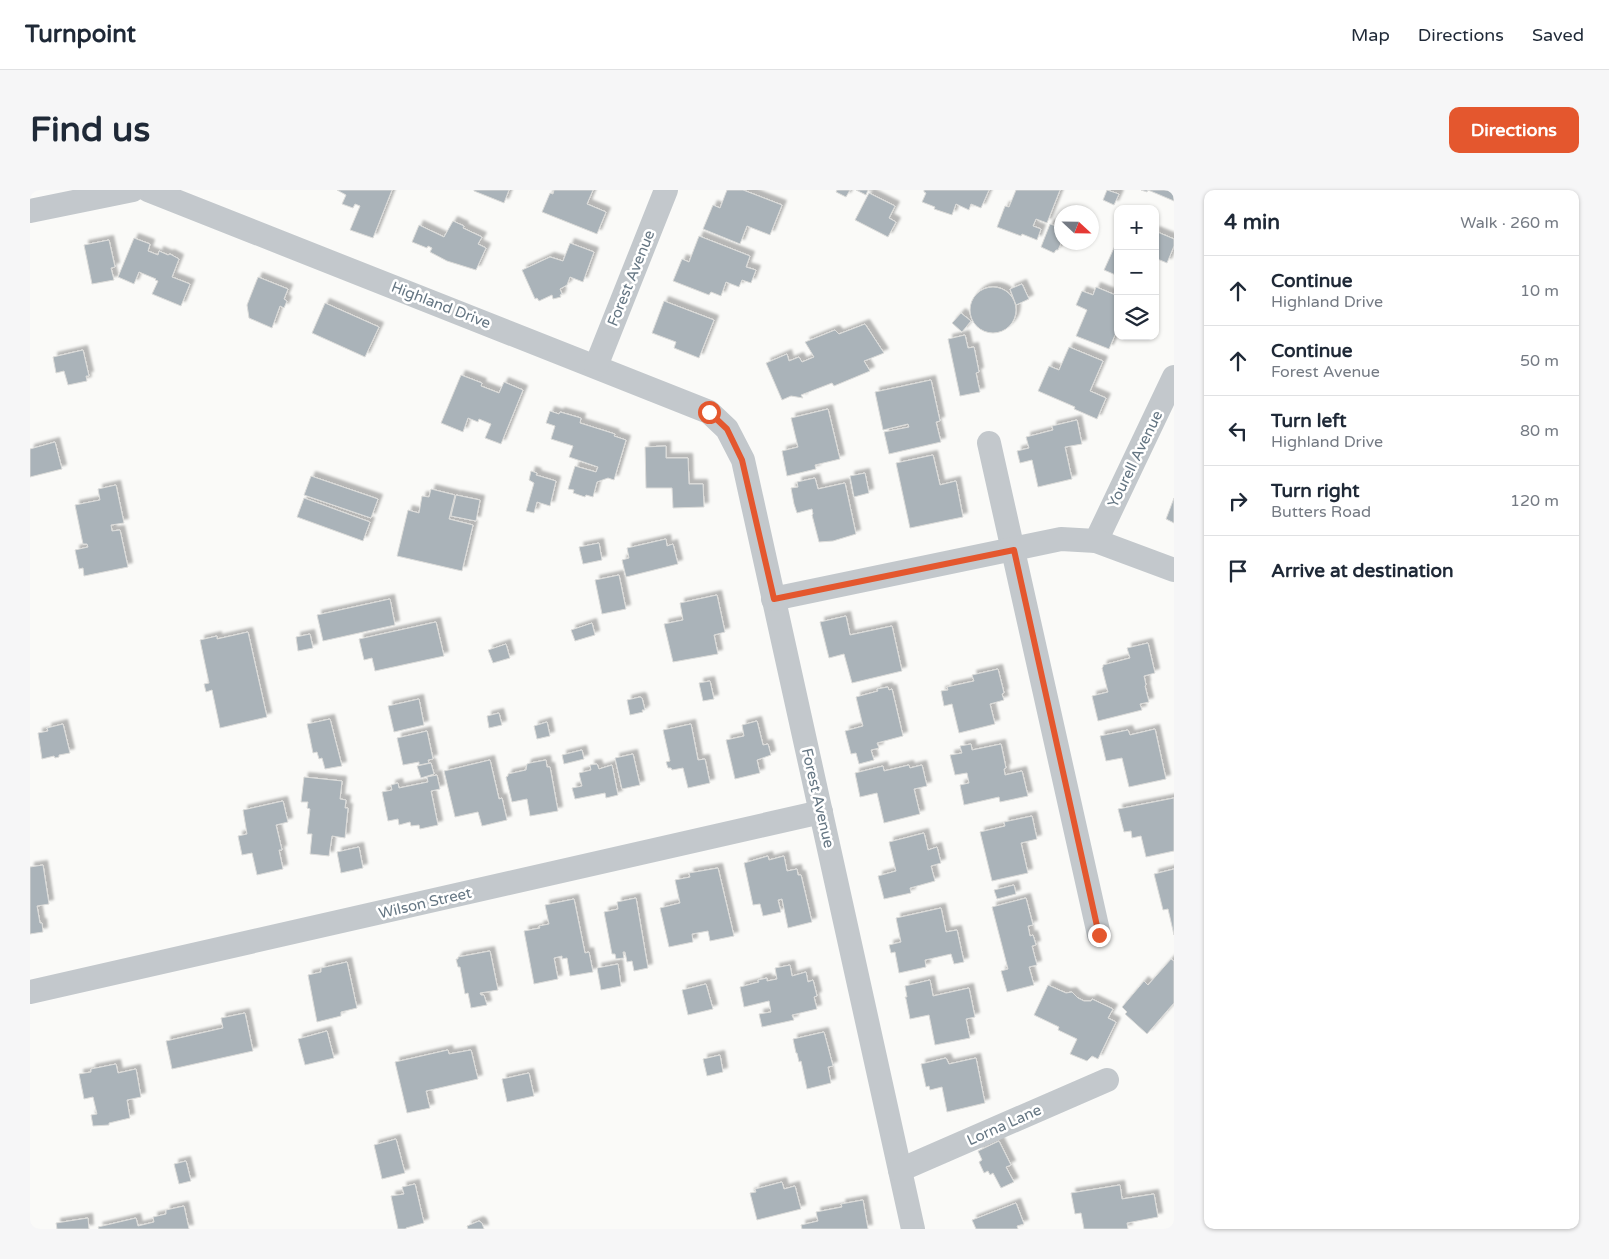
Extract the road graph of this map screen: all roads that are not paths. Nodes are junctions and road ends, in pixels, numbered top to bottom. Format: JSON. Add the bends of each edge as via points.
{"nodes":[{"id":1,"x":133,"y":190,"type":"edge"},
{"id":2,"x":148,"y":190,"type":"edge"},
{"id":3,"x":666,"y":190,"type":"edge"},
{"id":4,"x":30,"y":212,"type":"edge"},
{"id":5,"x":596,"y":366,"type":"junction"},
{"id":6,"x":1174,"y":377,"type":"edge"},
{"id":7,"x":727,"y":429,"type":"joint"},
{"id":8,"x":989,"y":443,"type":"dead end"},
{"id":9,"x":1096,"y":541,"type":"junction"},
{"id":10,"x":1014,"y":550,"type":"junction"},
{"id":11,"x":1174,"y":570,"type":"edge"},
{"id":12,"x":774,"y":599,"type":"junction"},
{"id":13,"x":821,"y":812,"type":"junction"},
{"id":14,"x":1099,"y":935,"type":"dead end"},
{"id":15,"x":30,"y":992,"type":"edge"},
{"id":16,"x":1107,"y":1080,"type":"dead end"},
{"id":17,"x":900,"y":1170,"type":"junction"},
{"id":18,"x":914,"y":1229,"type":"edge"}],
"edges":[{"from":1,"to":4,"type":"street"},
{"from":2,"to":5,"type":"street","name":"Highland Drive"},
{"from":3,"to":5,"type":"street","name":"Forest Avenue"},
{"from":5,"to":7,"type":"street","name":"Highland Drive","via":[[709,412]]},
{"from":6,"to":9,"type":"street","name":"Yourell Avenue"},
{"from":7,"to":12,"type":"street","name":"Forest Avenue","via":[[742,460]]},
{"from":8,"to":10,"type":"street"},
{"from":9,"to":10,"type":"street","via":[[1061,539]]},
{"from":9,"to":11,"type":"street"},
{"from":10,"to":12,"type":"street"},
{"from":10,"to":14,"type":"street"},
{"from":12,"to":13,"type":"street","name":"Forest Avenue"},
{"from":13,"to":15,"type":"street","name":"Wilson Street"},
{"from":13,"to":17,"type":"street","name":"Forest Avenue"},
{"from":16,"to":17,"type":"street","name":"Lorna Lane"},
{"from":17,"to":18,"type":"street","name":"Forest Avenue"}]}
